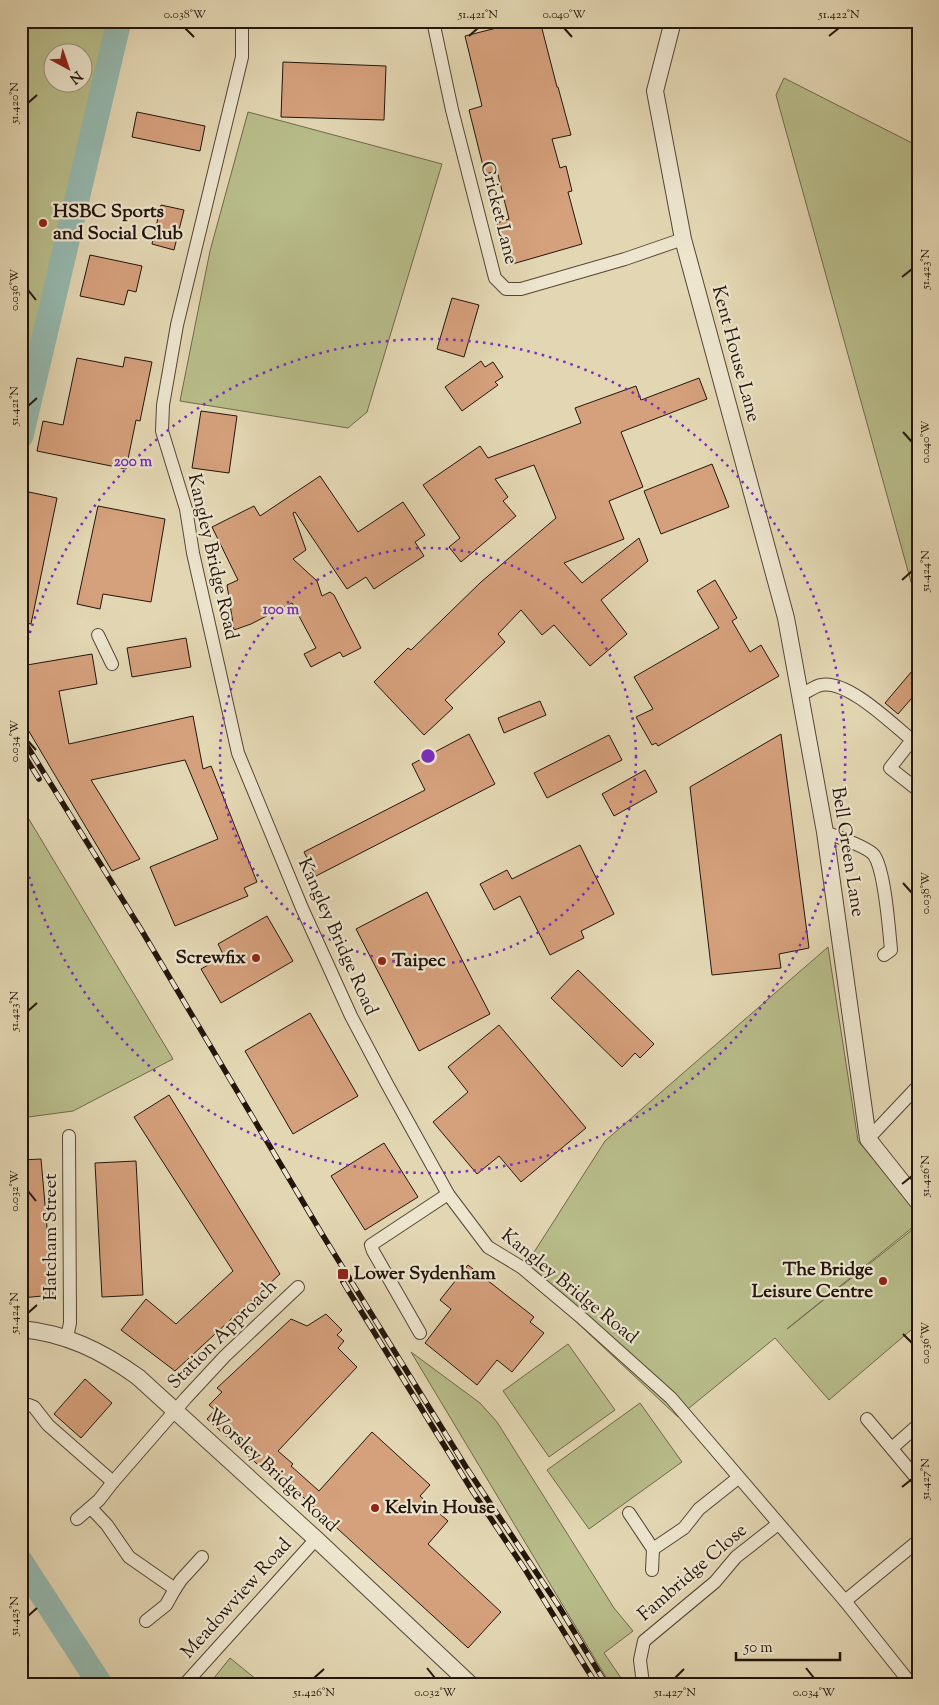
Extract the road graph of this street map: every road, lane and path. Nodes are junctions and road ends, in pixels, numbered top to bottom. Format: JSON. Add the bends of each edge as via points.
{"nodes":[{"id":1,"x":242,"y":21,"type":"edge"},
{"id":2,"x":433,"y":21,"type":"edge"},
{"id":3,"x":673,"y":21,"type":"edge"},
{"id":4,"x":682,"y":238,"type":"junction"},
{"id":5,"x":98,"y":635,"type":"dead end"},
{"id":6,"x":112,"y":664,"type":"dead end"},
{"id":7,"x":800,"y":695,"type":"junction"},
{"id":8,"x":918,"y":790,"type":"edge"},
{"id":9,"x":825,"y":832,"type":"junction"},
{"id":10,"x":884,"y":955,"type":"dead end"},
{"id":11,"x":918,"y":1086,"type":"edge"},
{"id":12,"x":69,"y":1136,"type":"dead end"},
{"id":13,"x":868,"y":1139,"type":"junction"},
{"id":14,"x":448,"y":1194,"type":"junction"},
{"id":15,"x":918,"y":1202,"type":"edge"},
{"id":16,"x":298,"y":1287,"type":"dead end"},
{"id":17,"x":21,"y":1329,"type":"edge"},
{"id":18,"x":420,"y":1333,"type":"dead end"},
{"id":19,"x":67,"y":1337,"type":"junction"},
{"id":20,"x":21,"y":1408,"type":"edge"},
{"id":21,"x":175,"y":1409,"type":"junction"},
{"id":22,"x":867,"y":1419,"type":"dead end"},
{"id":23,"x":918,"y":1425,"type":"edge"},
{"id":24,"x":892,"y":1448,"type":"junction"},
{"id":25,"x":738,"y":1478,"type":"junction"},
{"id":26,"x":918,"y":1480,"type":"edge"},
{"id":27,"x":112,"y":1482,"type":"junction"},
{"id":28,"x":91,"y":1508,"type":"junction"},
{"id":29,"x":629,"y":1514,"type":"dead end"},
{"id":30,"x":77,"y":1519,"type":"dead end"},
{"id":31,"x":778,"y":1524,"type":"junction"},
{"id":32,"x":316,"y":1539,"type":"junction"},
{"id":33,"x":918,"y":1541,"type":"edge"},
{"id":34,"x":653,"y":1550,"type":"junction"},
{"id":35,"x":202,"y":1557,"type":"dead end"},
{"id":36,"x":652,"y":1570,"type":"dead end"},
{"id":37,"x":175,"y":1589,"type":"junction"},
{"id":38,"x":845,"y":1601,"type":"junction"},
{"id":39,"x":146,"y":1621,"type":"dead end"},
{"id":40,"x":185,"y":1684,"type":"edge"},
{"id":41,"x":470,"y":1684,"type":"edge"},
{"id":42,"x":643,"y":1684,"type":"edge"},
{"id":43,"x":911,"y":1684,"type":"edge"}],
"edges":[{"from":1,"to":14,"type":"street","name":"Kangley Bridge Road","via":[[242,57],[178,325],[163,405],[162,431],[186,509],[238,753],[351,1016]]},
{"from":2,"to":4,"type":"street","name":"Cricket Lane","via":[[495,278],[506,289],[521,288],[625,259]]},
{"from":3,"to":4,"type":"street","name":"Kent House Lane","via":[[655,91]]},
{"from":4,"to":7,"type":"street","name":"Kent House Lane","via":[[786,618]]},
{"from":5,"to":6,"type":"street"},
{"from":7,"to":8,"type":"street","via":[[822,684],[837,685],[852,692],[912,740],[890,768]]},
{"from":7,"to":9,"type":"street","name":"Bell Green Lane"},
{"from":9,"to":10,"type":"street","via":[[873,854],[881,870],[891,950]]},
{"from":9,"to":13,"type":"street","name":"Bell Green Lane"},
{"from":11,"to":13,"type":"street"},
{"from":12,"to":19,"type":"street","name":"Hatcham Street","via":[[70,1324]]},
{"from":13,"to":15,"type":"street"},
{"from":14,"to":18,"type":"street","via":[[371,1244]]},
{"from":14,"to":25,"type":"street","name":"Kangley Bridge Road","via":[[488,1247],[520,1267],[671,1398]]},
{"from":16,"to":21,"type":"street","name":"Station Approach"},
{"from":17,"to":19,"type":"street","name":"Worsley Bridge Road"},
{"from":19,"to":21,"type":"street","name":"Worsley Bridge Road","via":[[126,1368]]},
{"from":20,"to":27,"type":"street","via":[[34,1407],[48,1426]]},
{"from":21,"to":27,"type":"street","name":"Station Approach"},
{"from":21,"to":32,"type":"street","name":"Worsley Bridge Road"},
{"from":22,"to":24,"type":"street"},
{"from":23,"to":24,"type":"street"},
{"from":24,"to":26,"type":"street"},
{"from":25,"to":31,"type":"street","name":"Kangley Bridge Road"},
{"from":25,"to":34,"type":"street","via":[[698,1509],[684,1528]]},
{"from":27,"to":28,"type":"street","name":"Station Approach"},
{"from":28,"to":30,"type":"street","name":"Station Approach"},
{"from":28,"to":37,"type":"street","via":[[129,1557]]},
{"from":29,"to":34,"type":"street"},
{"from":31,"to":38,"type":"street","name":"Kangley Bridge Road"},
{"from":31,"to":42,"type":"street","name":"Fambridge Close","via":[[644,1641],[640,1660]]},
{"from":32,"to":40,"type":"street","name":"Meadowview Road"},
{"from":32,"to":41,"type":"street","name":"Worsley Bridge Road"},
{"from":33,"to":38,"type":"street"},
{"from":34,"to":36,"type":"street"},
{"from":35,"to":37,"type":"street"},
{"from":37,"to":39,"type":"street","via":[[166,1605]]},
{"from":38,"to":43,"type":"street","name":"Kangley Bridge Road"}]}
